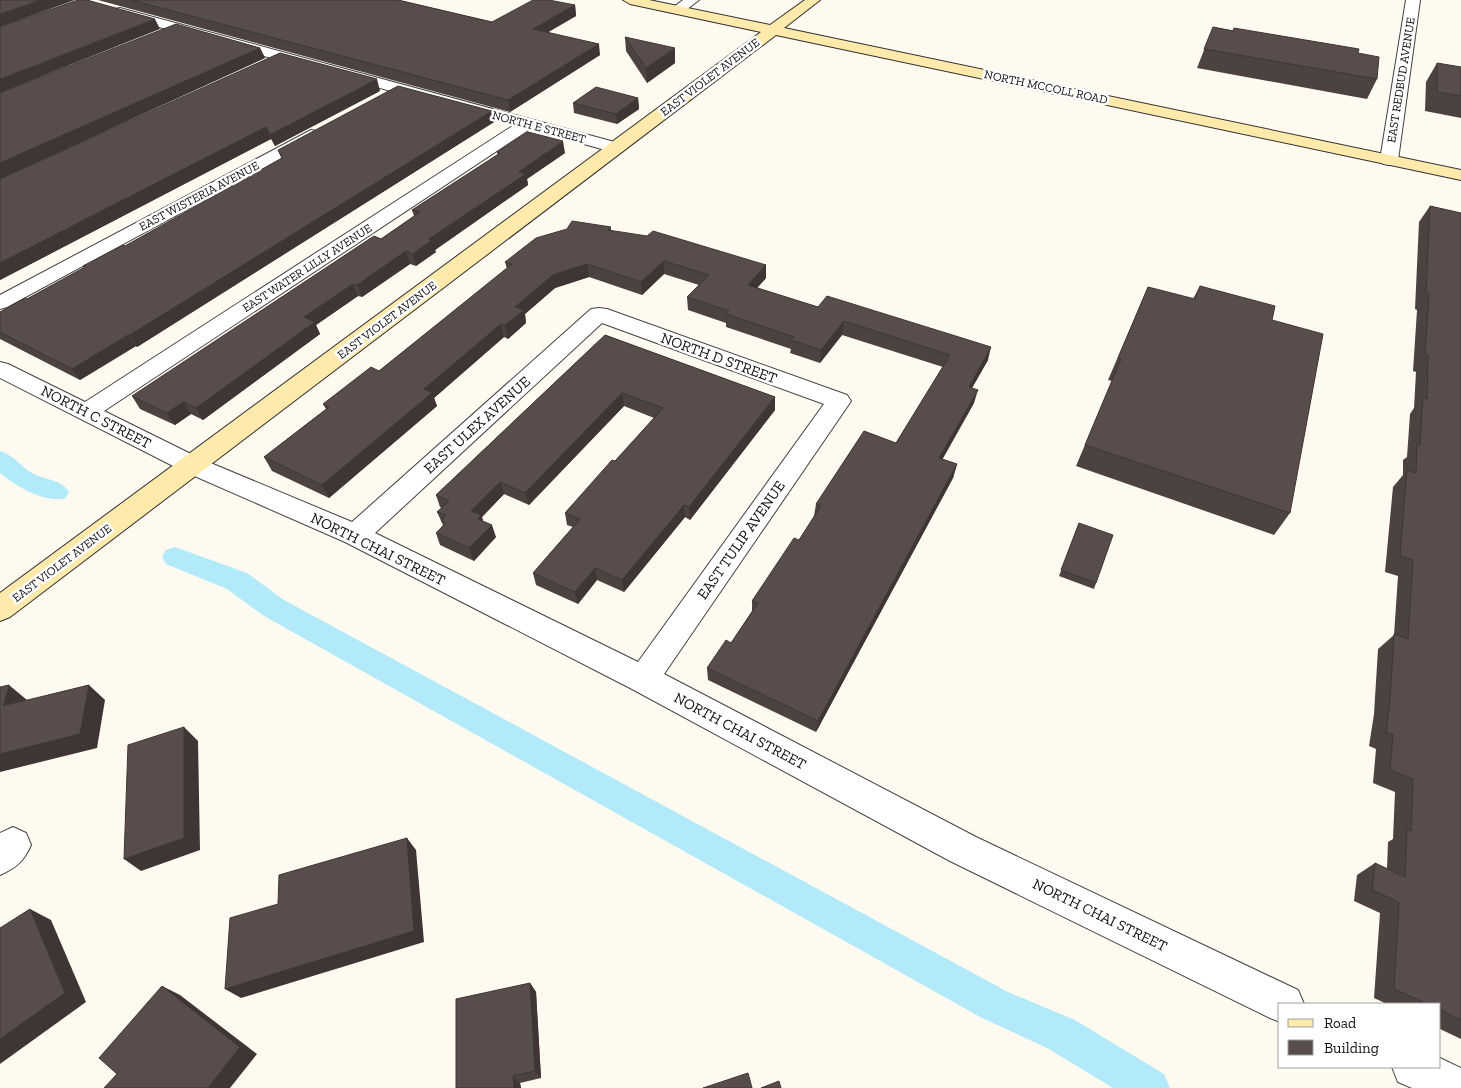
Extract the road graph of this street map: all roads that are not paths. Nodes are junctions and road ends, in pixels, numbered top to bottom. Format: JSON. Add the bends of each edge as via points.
{"nodes":[{"id":1,"x":630,"y":0,"type":"edge"},
{"id":2,"x":692,"y":0,"type":"edge"},
{"id":3,"x":813,"y":0,"type":"edge"},
{"id":4,"x":1413,"y":0,"type":"edge"},
{"id":5,"x":104,"y":8,"type":"edge"},
{"id":6,"x":677,"y":10,"type":"junction"},
{"id":7,"x":179,"y":28,"type":"junction"},
{"id":8,"x":773,"y":30,"type":"junction"},
{"id":9,"x":161,"y":36,"type":"edge"},
{"id":10,"x":283,"y":57,"type":"junction"},
{"id":11,"x":265,"y":65,"type":"edge"},
{"id":12,"x":398,"y":88,"type":"junction"},
{"id":13,"x":372,"y":102,"type":"edge"},
{"id":14,"x":527,"y":124,"type":"junction"},
{"id":15,"x":329,"y":126,"type":"edge"},
{"id":16,"x":616,"y":148,"type":"junction"},
{"id":17,"x":1389,"y":160,"type":"junction"},
{"id":18,"x":1461,"y":175,"type":"edge"},
{"id":19,"x":0,"y":304,"type":"edge"},
{"id":20,"x":599,"y":314,"type":"joint"},
{"id":21,"x":0,"y":369,"type":"edge"},
{"id":22,"x":839,"y":401,"type":"joint"},
{"id":23,"x":86,"y":412,"type":"junction"},
{"id":24,"x":192,"y":465,"type":"junction"},
{"id":25,"x":355,"y":535,"type":"junction"},
{"id":26,"x":0,"y":610,"type":"edge"},
{"id":27,"x":643,"y":679,"type":"junction"},
{"id":28,"x":1282,"y":1003,"type":"edge"},
{"id":29,"x":1415,"y":1068,"type":"edge"},
{"id":30,"x":1457,"y":1088,"type":"edge"}],
"edges":[{"from":1,"to":6,"type":"street","name":"NORTH MCCOLL ROAD"},
{"from":2,"to":6,"type":"street"},
{"from":3,"to":8,"type":"street","name":"EAST VIOLET AVENUE"},
{"from":4,"to":17,"type":"street","name":"EAST REDBUD AVENUE"},
{"from":5,"to":7,"type":"street","name":"NORTH E STREET"},
{"from":6,"to":8,"type":"street","name":"NORTH MCCOLL ROAD"},
{"from":7,"to":9,"type":"street"},
{"from":7,"to":10,"type":"street","name":"NORTH E STREET"},
{"from":8,"to":16,"type":"street","name":"EAST VIOLET AVENUE"},
{"from":8,"to":17,"type":"street","name":"NORTH MCCOLL ROAD"},
{"from":10,"to":11,"type":"street"},
{"from":10,"to":12,"type":"street","name":"NORTH E STREET"},
{"from":12,"to":13,"type":"street"},
{"from":12,"to":14,"type":"street","name":"NORTH E STREET"},
{"from":14,"to":16,"type":"street","name":"NORTH E STREET"},
{"from":14,"to":23,"type":"street","name":"EAST WATER LILLY AVENUE"},
{"from":15,"to":19,"type":"street","name":"EAST WISTERIA AVENUE"},
{"from":16,"to":24,"type":"street","name":"EAST VIOLET AVENUE"},
{"from":17,"to":18,"type":"street","name":"NORTH MCCOLL ROAD"},
{"from":20,"to":22,"type":"street","name":"NORTH D STREET"},
{"from":20,"to":25,"type":"street","name":"EAST ULEX AVENUE"},
{"from":21,"to":23,"type":"street","name":"NORTH C STREET"},
{"from":22,"to":27,"type":"street","name":"EAST TULIP AVENUE"},
{"from":23,"to":24,"type":"street","name":"NORTH C STREET"},
{"from":24,"to":25,"type":"street","name":"NORTH CHAI STREET"},
{"from":24,"to":26,"type":"street","name":"EAST VIOLET AVENUE"},
{"from":25,"to":27,"type":"street","name":"NORTH CHAI STREET"},
{"from":27,"to":28,"type":"street","name":"NORTH CHAI STREET","via":[[963,849]]},
{"from":29,"to":30,"type":"street"}]}
